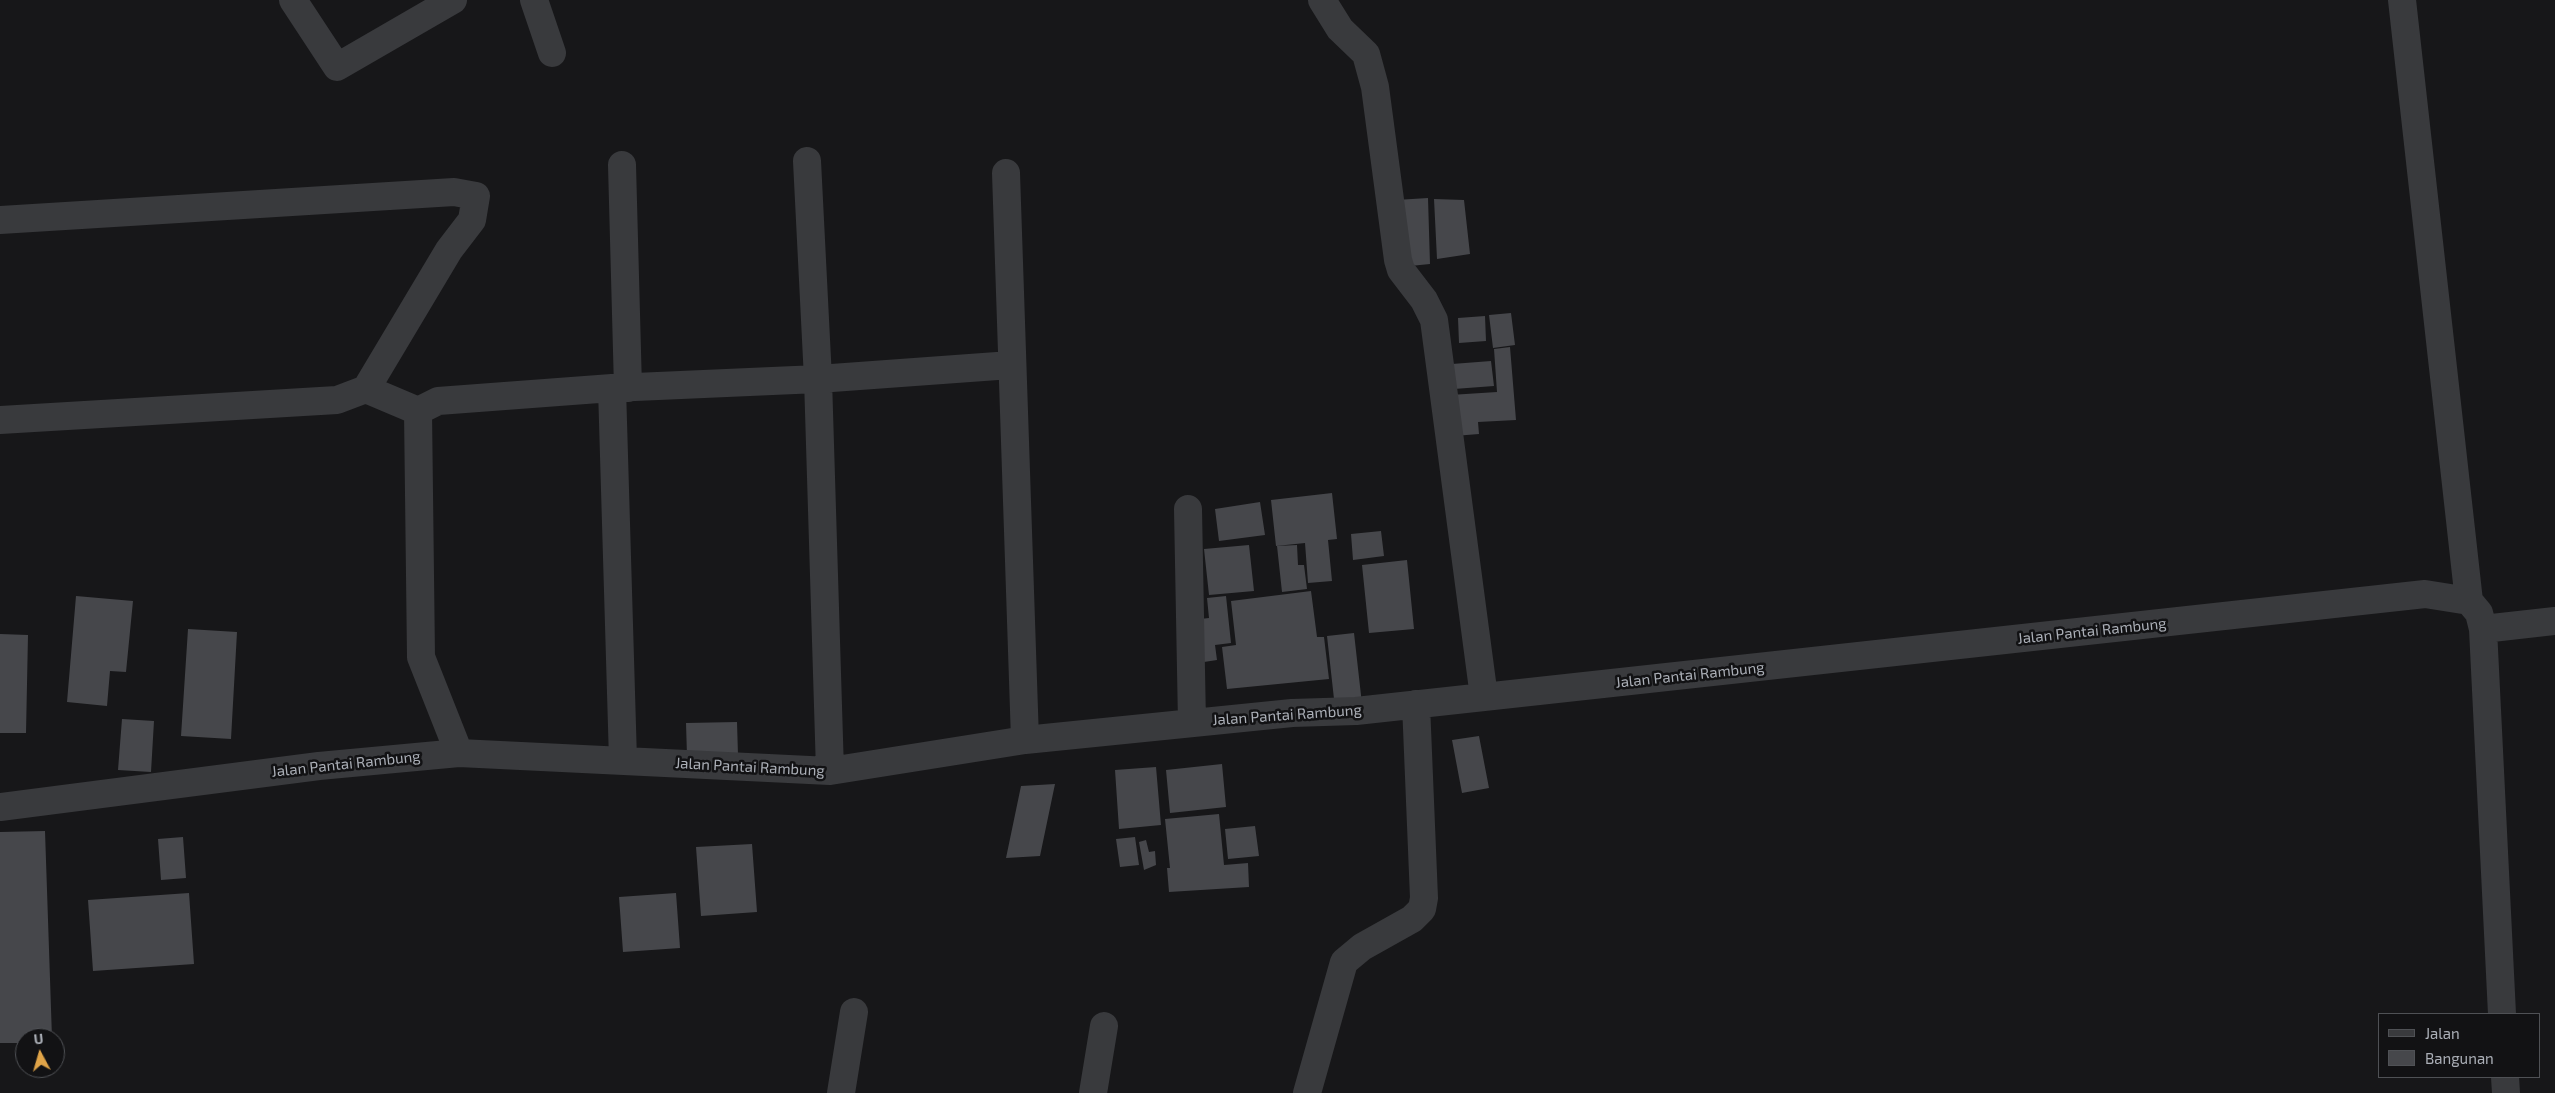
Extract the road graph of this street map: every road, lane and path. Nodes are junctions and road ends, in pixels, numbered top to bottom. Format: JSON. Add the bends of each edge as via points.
{"nodes":[{"id":1,"x":293,"y":0,"type":"edge"},
{"id":2,"x":454,"y":0,"type":"edge"},
{"id":3,"x":534,"y":0,"type":"edge"},
{"id":4,"x":1322,"y":0,"type":"edge"},
{"id":5,"x":2402,"y":0,"type":"edge"},
{"id":6,"x":552,"y":53,"type":"dead end"},
{"id":7,"x":807,"y":161,"type":"dead end"},
{"id":8,"x":622,"y":165,"type":"dead end"},
{"id":9,"x":1006,"y":173,"type":"dead end"},
{"id":10,"x":0,"y":220,"type":"edge"},
{"id":11,"x":1011,"y":365,"type":"junction"},
{"id":12,"x":818,"y":380,"type":"junction"},
{"id":13,"x":620,"y":388,"type":"junction"},
{"id":14,"x":366,"y":389,"type":"junction"},
{"id":15,"x":418,"y":411,"type":"junction"},
{"id":16,"x":0,"y":420,"type":"edge"},
{"id":17,"x":1188,"y":508,"type":"dead end"},
{"id":18,"x":2469,"y":601,"type":"junction"},
{"id":19,"x":2555,"y":621,"type":"edge"},
{"id":20,"x":2482,"y":629,"type":"junction"},
{"id":21,"x":1484,"y":697,"type":"junction"},
{"id":22,"x":1416,"y":704,"type":"junction"},
{"id":23,"x":1192,"y":722,"type":"junction"},
{"id":24,"x":1025,"y":740,"type":"junction"},
{"id":25,"x":459,"y":753,"type":"junction"},
{"id":26,"x":623,"y":760,"type":"junction"},
{"id":27,"x":830,"y":771,"type":"junction"},
{"id":28,"x":0,"y":807,"type":"edge"},
{"id":29,"x":854,"y":1012,"type":"dead end"},
{"id":30,"x":2502,"y":1013,"type":"edge"},
{"id":31,"x":1104,"y":1026,"type":"dead end"},
{"id":32,"x":2506,"y":1078,"type":"edge"},
{"id":33,"x":841,"y":1093,"type":"edge"},
{"id":34,"x":1093,"y":1093,"type":"edge"},
{"id":35,"x":1307,"y":1093,"type":"edge"},
{"id":36,"x":2506,"y":1093,"type":"edge"}],
"edges":[{"from":1,"to":2,"type":"street","via":[[337,67]]},
{"from":3,"to":6,"type":"street"},
{"from":4,"to":21,"type":"street","via":[[1340,29],[1366,54],[1375,87],[1398,260],[1401,270],[1424,300],[1434,320]]},
{"from":5,"to":18,"type":"street"},
{"from":7,"to":12,"type":"street"},
{"from":8,"to":13,"type":"street"},
{"from":9,"to":11,"type":"street"},
{"from":10,"to":14,"type":"street","via":[[454,192],[476,196],[472,220],[449,250]]},
{"from":11,"to":12,"type":"street"},
{"from":11,"to":24,"type":"street"},
{"from":12,"to":13,"type":"street"},
{"from":12,"to":27,"type":"street"},
{"from":13,"to":15,"type":"street","via":[[438,401]]},
{"from":13,"to":26,"type":"street"},
{"from":14,"to":15,"type":"street"},
{"from":14,"to":16,"type":"street","via":[[337,400]]},
{"from":15,"to":25,"type":"street","via":[[421,657]]},
{"from":17,"to":23,"type":"street"},
{"from":18,"to":20,"type":"street","via":[[2480,613]]},
{"from":18,"to":21,"type":"street","name":"Jalan Pantai Rambung","via":[[2424,594]]},
{"from":19,"to":20,"type":"street"},
{"from":20,"to":30,"type":"street"},
{"from":21,"to":22,"type":"street","name":"Jalan Pantai Rambung"},
{"from":22,"to":23,"type":"street","name":"Jalan Pantai Rambung"},
{"from":22,"to":35,"type":"street","via":[[1422,910],[1412,920],[1362,947],[1344,962]]},
{"from":23,"to":24,"type":"street","name":"Jalan Pantai Rambung"},
{"from":24,"to":27,"type":"street","name":"Jalan Pantai Rambung"},
{"from":25,"to":26,"type":"street","name":"Jalan Pantai Rambung"},
{"from":25,"to":28,"type":"street","name":"Jalan Pantai Rambung","via":[[320,766]]},
{"from":26,"to":27,"type":"street","name":"Jalan Pantai Rambung"},
{"from":29,"to":33,"type":"street"},
{"from":31,"to":34,"type":"street"},
{"from":32,"to":36,"type":"street"}]}
